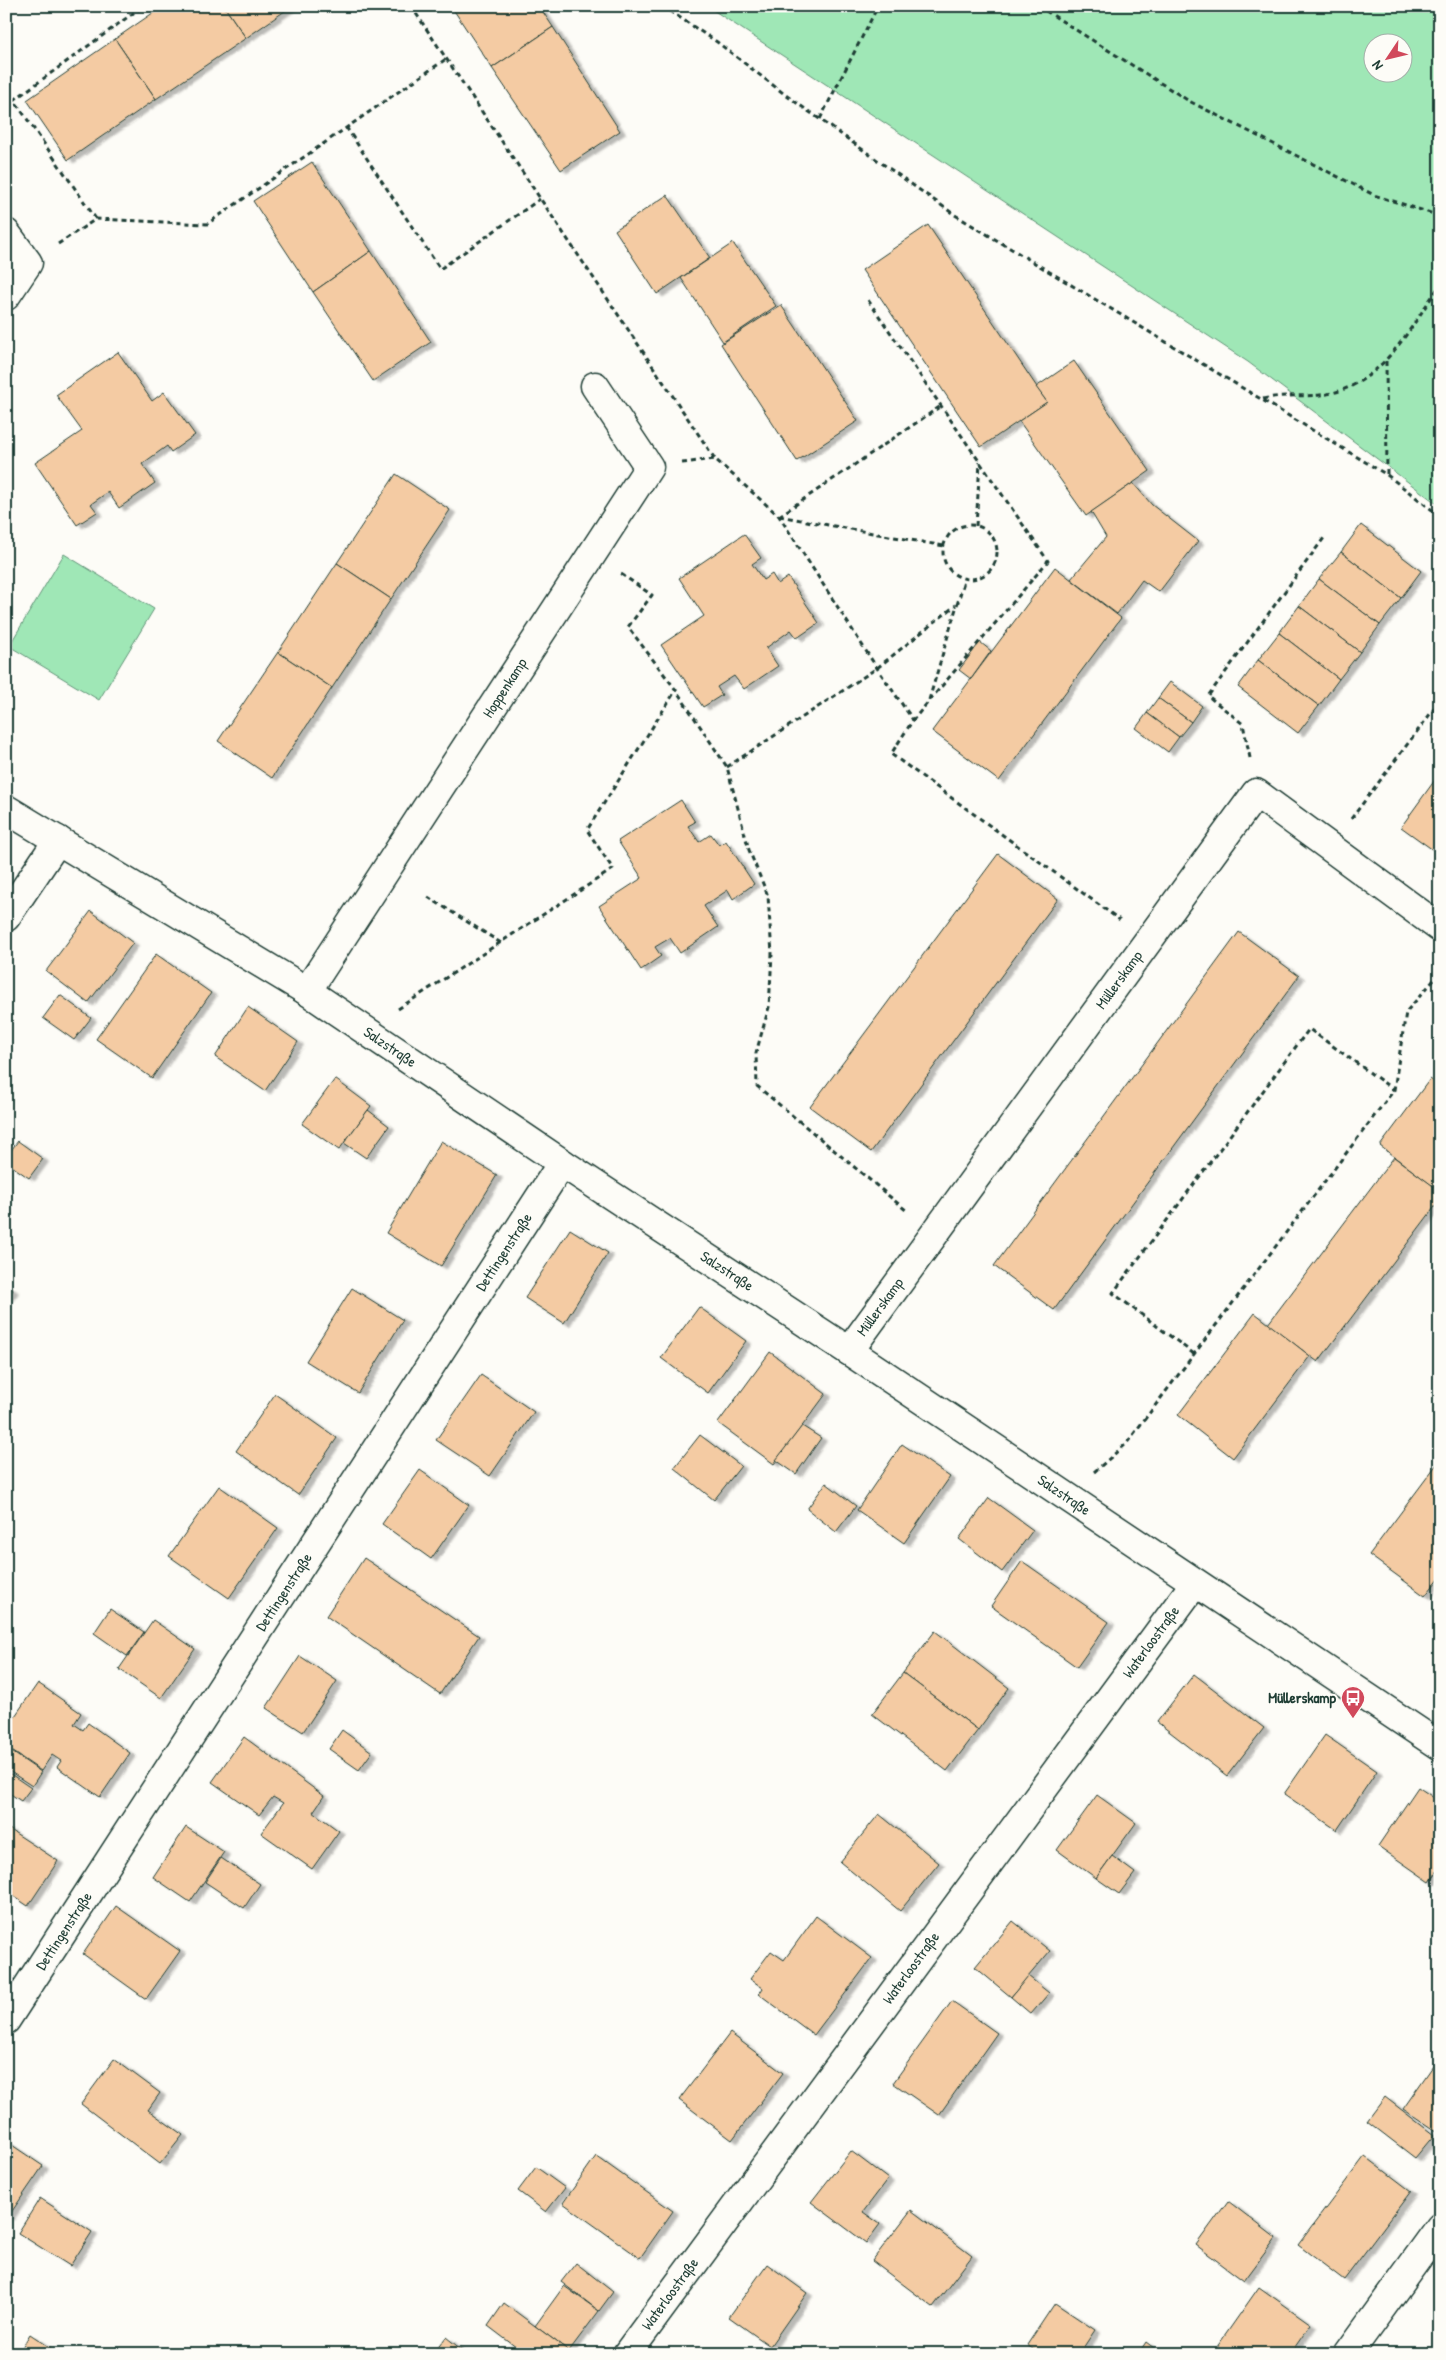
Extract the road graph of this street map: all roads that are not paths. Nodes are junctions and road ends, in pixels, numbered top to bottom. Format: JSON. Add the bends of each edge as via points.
{"nodes":[{"id":1,"x":6,"y":233,"type":"edge"},
{"id":2,"x":6,"y":296,"type":"edge"},
{"id":3,"x":594,"y":386,"type":"dead end"},
{"id":4,"x":6,"y":809,"type":"edge"},
{"id":5,"x":58,"y":840,"type":"junction"},
{"id":6,"x":6,"y":917,"type":"edge"},
{"id":7,"x":1440,"y":928,"type":"edge"},
{"id":8,"x":307,"y":991,"type":"junction"},
{"id":9,"x":562,"y":1163,"type":"junction"},
{"id":10,"x":849,"y":1350,"type":"junction"},
{"id":11,"x":1195,"y":1583,"type":"junction"},
{"id":12,"x":1440,"y":1746,"type":"edge"},
{"id":13,"x":6,"y":2020,"type":"edge"},
{"id":14,"x":1440,"y":2227,"type":"edge"},
{"id":15,"x":627,"y":2354,"type":"edge"},
{"id":16,"x":1348,"y":2354,"type":"edge"}],
"edges":[{"from":1,"to":2,"type":"street","via":[[28,264]]},
{"from":3,"to":8,"type":"street","name":"Hoppenkamp","via":[[649,467]]},
{"from":4,"to":5,"type":"street","name":"Salzstraße"},
{"from":5,"to":6,"type":"street"},
{"from":5,"to":8,"type":"street","name":"Salzstraße"},
{"from":7,"to":10,"type":"street","name":"Müllerskamp","via":[[1256,793]]},
{"from":8,"to":9,"type":"street","name":"Salzstraße"},
{"from":9,"to":10,"type":"street","name":"Salzstraße"},
{"from":9,"to":13,"type":"street","name":"Dettingenstraße"},
{"from":10,"to":11,"type":"street","name":"Salzstraße"},
{"from":11,"to":12,"type":"street","name":"Salzstraße"},
{"from":11,"to":15,"type":"street","name":"Waterloostraße"},
{"from":14,"to":16,"type":"street"}]}
